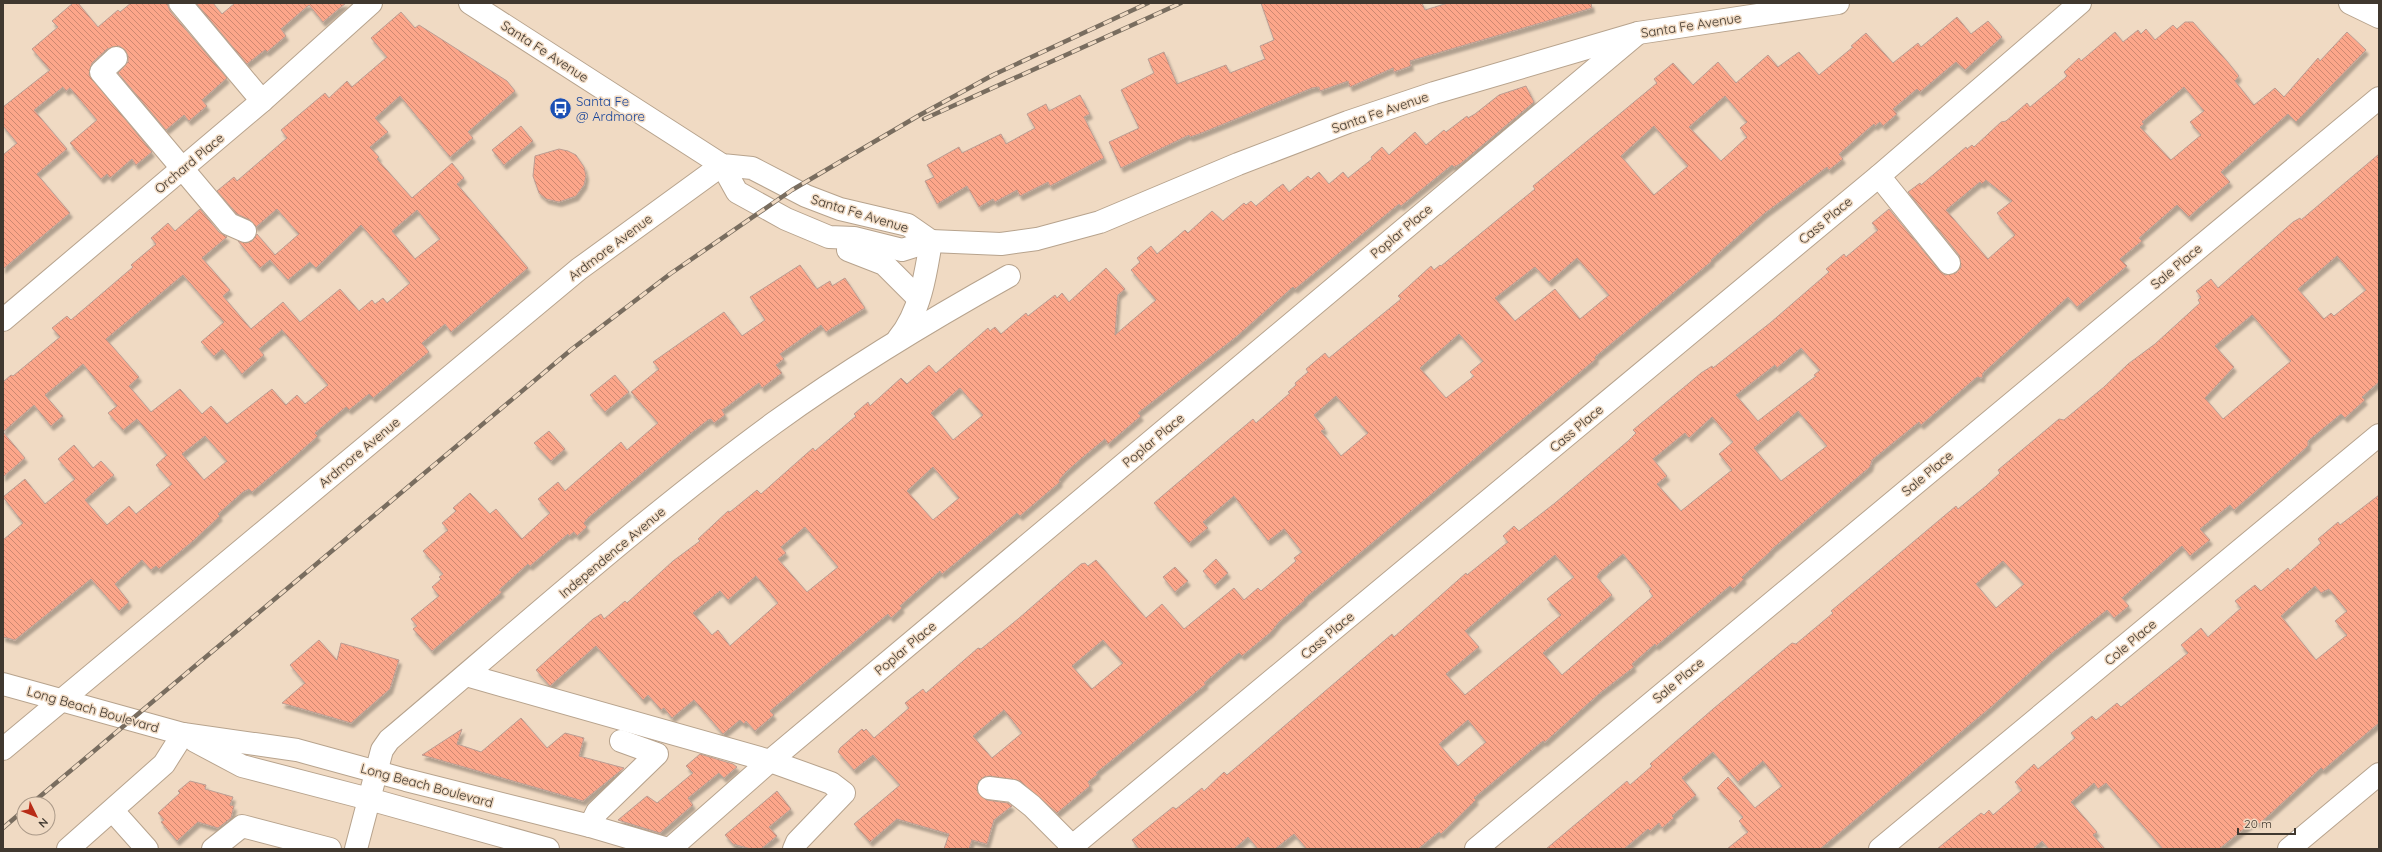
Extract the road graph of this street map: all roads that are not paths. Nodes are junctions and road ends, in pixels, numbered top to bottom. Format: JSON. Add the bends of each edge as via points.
{"nodes":[{"id":1,"x":180,"y":3,"type":"edge"},
{"id":2,"x":372,"y":3,"type":"edge"},
{"id":3,"x":470,"y":3,"type":"edge"},
{"id":4,"x":1838,"y":3,"type":"edge"},
{"id":5,"x":2080,"y":3,"type":"edge"},
{"id":6,"x":2350,"y":3,"type":"edge"},
{"id":7,"x":2379,"y":17,"type":"edge"},
{"id":8,"x":1638,"y":33,"type":"junction"},
{"id":9,"x":116,"y":58,"type":"dead end"},
{"id":10,"x":2379,"y":98,"type":"edge"},
{"id":11,"x":262,"y":101,"type":"junction"},
{"id":12,"x":722,"y":165,"type":"junction"},
{"id":13,"x":182,"y":169,"type":"junction"},
{"id":14,"x":1879,"y":176,"type":"junction"},
{"id":15,"x":245,"y":232,"type":"dead end"},
{"id":16,"x":829,"y":237,"type":"junction"},
{"id":17,"x":931,"y":241,"type":"junction"},
{"id":18,"x":1950,"y":263,"type":"dead end"},
{"id":19,"x":1009,"y":276,"type":"dead end"},
{"id":20,"x":918,"y":298,"type":"junction"},
{"id":21,"x":3,"y":320,"type":"edge"},
{"id":22,"x":896,"y":341,"type":"junction"},
{"id":23,"x":2379,"y":435,"type":"edge"},
{"id":24,"x":466,"y":675,"type":"junction"},
{"id":25,"x":3,"y":684,"type":"edge"},
{"id":26,"x":61,"y":700,"type":"junction"},
{"id":27,"x":183,"y":734,"type":"junction"},
{"id":28,"x":622,"y":741,"type":"dead end"},
{"id":29,"x":3,"y":749,"type":"edge"},
{"id":30,"x":770,"y":761,"type":"junction"},
{"id":31,"x":376,"y":772,"type":"junction"},
{"id":32,"x":2379,"y":774,"type":"edge"},
{"id":33,"x":989,"y":788,"type":"dead end"},
{"id":34,"x":370,"y":798,"type":"junction"},
{"id":35,"x":113,"y":811,"type":"junction"},
{"id":36,"x":590,"y":826,"type":"junction"},
{"id":37,"x":539,"y":848,"type":"edge"},
{"id":38,"x":1071,"y":848,"type":"edge"},
{"id":39,"x":68,"y":849,"type":"edge"},
{"id":40,"x":147,"y":849,"type":"edge"},
{"id":41,"x":213,"y":849,"type":"edge"},
{"id":42,"x":330,"y":849,"type":"edge"},
{"id":43,"x":356,"y":849,"type":"edge"},
{"id":44,"x":669,"y":849,"type":"edge"},
{"id":45,"x":794,"y":849,"type":"edge"},
{"id":46,"x":1476,"y":849,"type":"edge"},
{"id":47,"x":1880,"y":849,"type":"edge"},
{"id":48,"x":2289,"y":849,"type":"edge"}],
"edges":[{"from":1,"to":11,"type":"street"},
{"from":2,"to":11,"type":"street","name":"Orchard Place"},
{"from":3,"to":12,"type":"street","name":"Santa Fe Avenue"},
{"from":4,"to":8,"type":"street","name":"Santa Fe Avenue"},
{"from":5,"to":14,"type":"street","name":"Cass Place"},
{"from":6,"to":7,"type":"street"},
{"from":8,"to":17,"type":"street","name":"Santa Fe Avenue","via":[[1434,93],[1348,122],[1238,164],[1100,222],[1069,232],[1037,240],[1001,244]]},
{"from":8,"to":30,"type":"street","name":"Poplar Place"},
{"from":9,"to":13,"type":"street","via":[[101,72]]},
{"from":10,"to":46,"type":"street","name":"Sale Place"},
{"from":11,"to":13,"type":"street","name":"Orchard Place"},
{"from":12,"to":16,"type":"street","name":"Santa Fe Avenue","via":[[737,192],[786,219]]},
{"from":12,"to":17,"type":"street","name":"Santa Fe Avenue","via":[[752,168],[806,196],[840,209],[908,225]]},
{"from":12,"to":26,"type":"street","name":"Ardmore Avenue","via":[[579,269]]},
{"from":13,"to":15,"type":"street","via":[[229,224]]},
{"from":13,"to":21,"type":"street","name":"Orchard Place"},
{"from":14,"to":18,"type":"street"},
{"from":14,"to":38,"type":"street","name":"Cass Place"},
{"from":16,"to":17,"type":"street","name":"Santa Fe Avenue","via":[[854,238],[902,250]]},
{"from":16,"to":20,"type":"street","via":[[849,250],[884,264]]},
{"from":17,"to":20,"type":"street","name":"Independence Avenue"},
{"from":19,"to":22,"type":"street","name":"Independence Avenue"},
{"from":20,"to":22,"type":"street","name":"Independence Avenue","via":[[906,329]]},
{"from":22,"to":24,"type":"street","name":"Independence Avenue","via":[[774,423],[714,469],[641,527]]},
{"from":23,"to":47,"type":"street","name":"Cole Place"},
{"from":24,"to":30,"type":"street"},
{"from":24,"to":31,"type":"street","name":"Independence Avenue","via":[[389,740],[382,750]]},
{"from":25,"to":26,"type":"street","name":"Long Beach Boulevard"},
{"from":26,"to":27,"type":"street","name":"Long Beach Boulevard"},
{"from":26,"to":29,"type":"street","name":"Ardmore Avenue"},
{"from":27,"to":31,"type":"street","name":"Long Beach Boulevard","via":[[298,750]]},
{"from":27,"to":34,"type":"street","name":"Long Beach Boulevard","via":[[242,766]]},
{"from":27,"to":35,"type":"street","via":[[164,764]]},
{"from":28,"to":36,"type":"street","via":[[657,754],[597,812]]},
{"from":30,"to":44,"type":"street","name":"Poplar Place"},
{"from":30,"to":45,"type":"street","via":[[831,783],[844,793],[797,842]]},
{"from":31,"to":34,"type":"street","name":"Independence Avenue"},
{"from":31,"to":36,"type":"street","name":"Long Beach Boulevard"},
{"from":32,"to":48,"type":"street"},
{"from":33,"to":38,"type":"street","via":[[1013,792],[1032,806]]},
{"from":34,"to":37,"type":"street","name":"Long Beach Boulevard"},
{"from":34,"to":43,"type":"street","name":"Independence Avenue"},
{"from":35,"to":39,"type":"street"},
{"from":35,"to":40,"type":"street"},
{"from":36,"to":44,"type":"street","name":"Long Beach Boulevard"},
{"from":41,"to":42,"type":"street","via":[[242,826]]}]}
